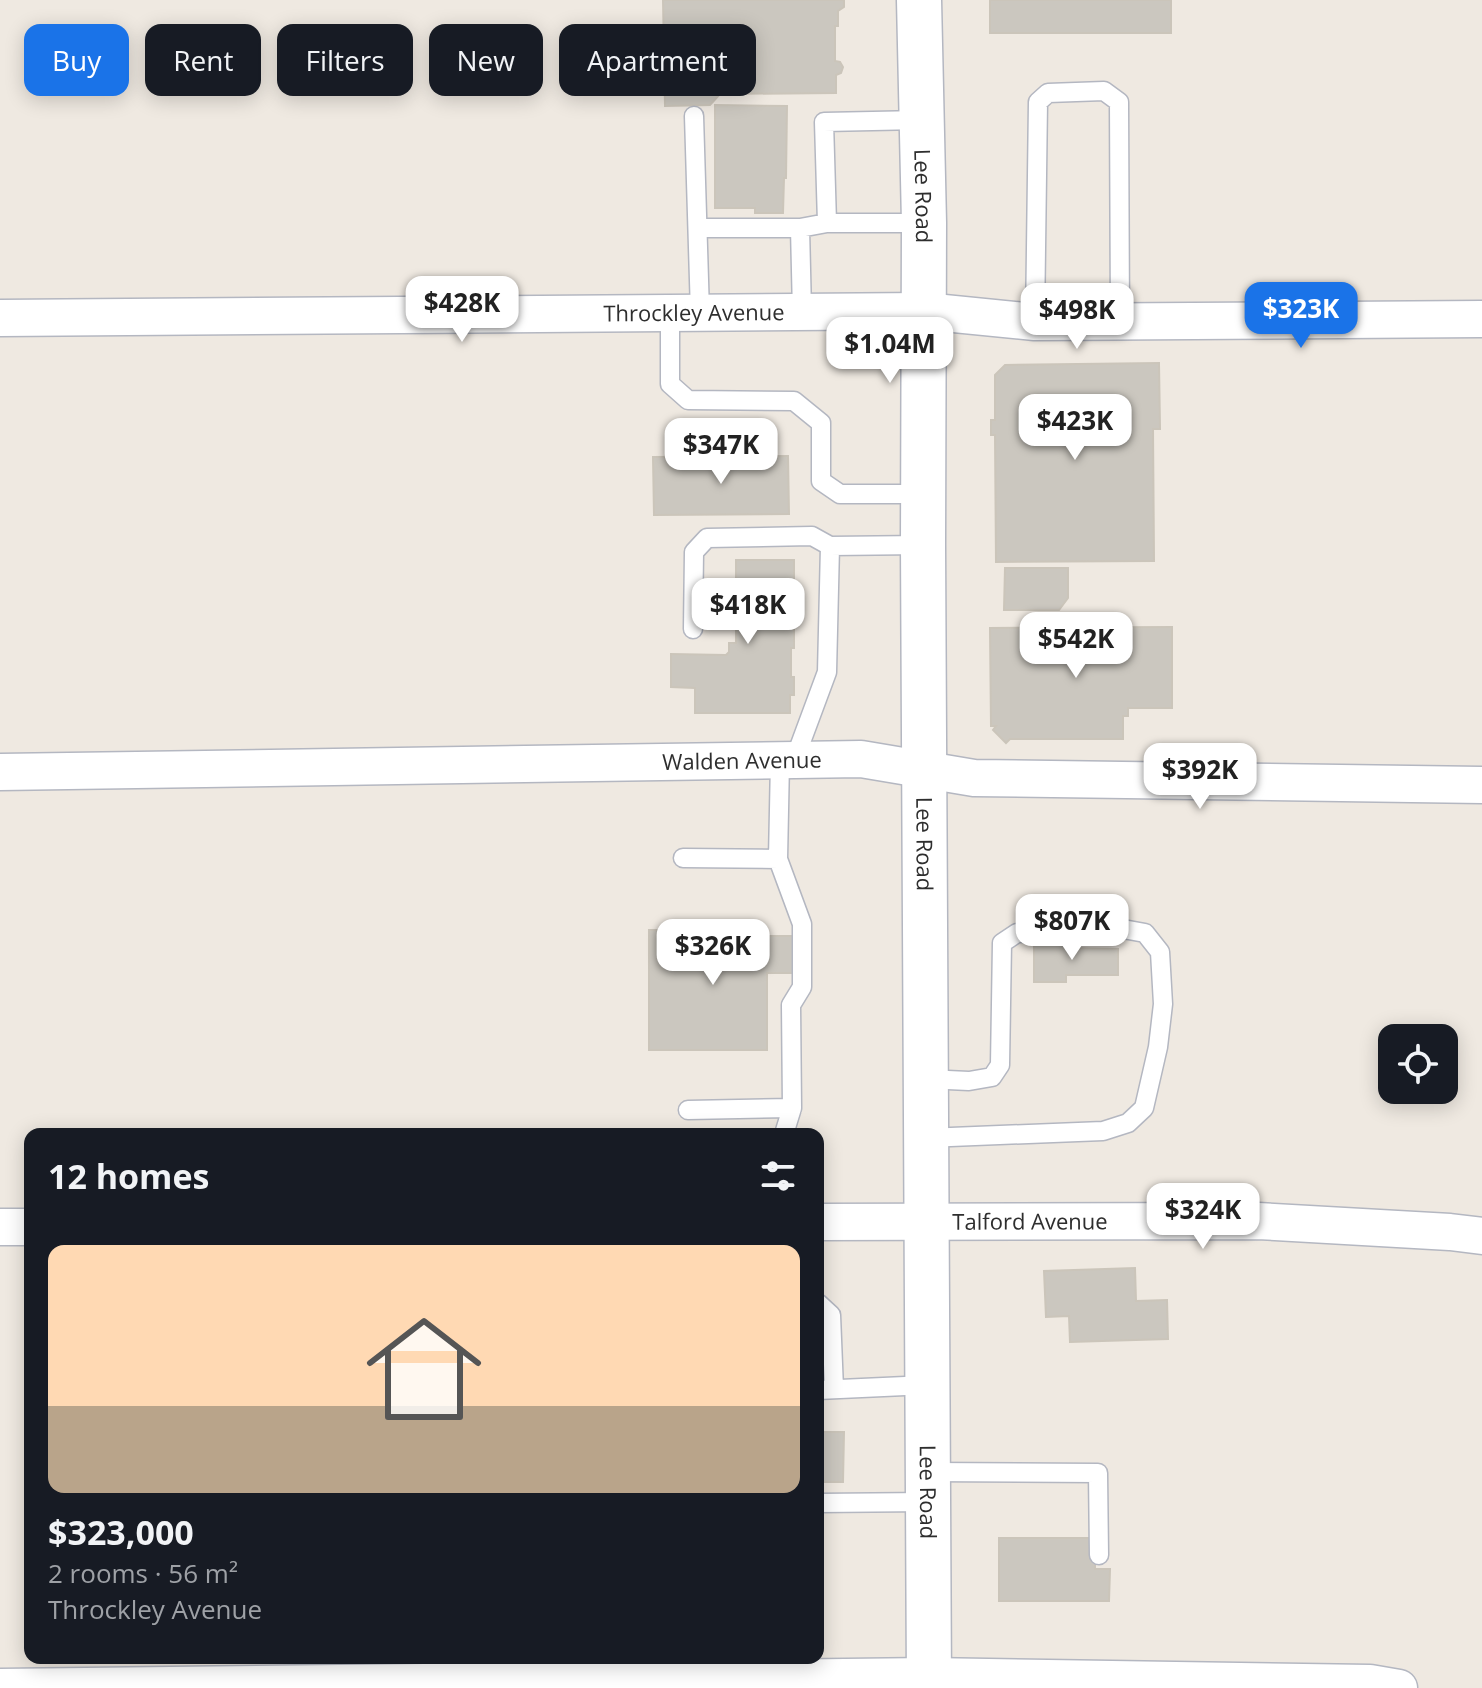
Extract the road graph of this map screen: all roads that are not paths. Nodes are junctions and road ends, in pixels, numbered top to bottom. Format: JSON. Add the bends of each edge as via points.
{"nodes":[{"id":1,"x":919,"y":0,"type":"edge"},
{"id":2,"x":694,"y":116,"type":"dead end"},
{"id":3,"x":921,"y":120,"type":"junction"},
{"id":4,"x":827,"y":223,"type":"junction"},
{"id":5,"x":924,"y":223,"type":"junction"},
{"id":6,"x":698,"y":228,"type":"junction"},
{"id":7,"x":800,"y":228,"type":"junction"},
{"id":8,"x":924,"y":311,"type":"junction"},
{"id":9,"x":802,"y":312,"type":"junction"},
{"id":10,"x":685,"y":313,"type":"junction"},
{"id":11,"x":0,"y":318,"type":"edge"},
{"id":12,"x":1482,"y":319,"type":"edge"},
{"id":13,"x":1120,"y":321,"type":"junction"},
{"id":14,"x":1035,"y":322,"type":"junction"},
{"id":15,"x":923,"y":494,"type":"junction"},
{"id":16,"x":923,"y":545,"type":"junction"},
{"id":17,"x":830,"y":546,"type":"junction"},
{"id":18,"x":693,"y":629,"type":"dead end"},
{"id":19,"x":787,"y":761,"type":"junction"},
{"id":20,"x":925,"y":769,"type":"junction"},
{"id":21,"x":0,"y":772,"type":"edge"},
{"id":22,"x":1482,"y":785,"type":"edge"},
{"id":23,"x":683,"y":858,"type":"dead end"},
{"id":24,"x":778,"y":859,"type":"junction"},
{"id":25,"x":926,"y":1079,"type":"junction"},
{"id":26,"x":792,"y":1108,"type":"junction"},
{"id":27,"x":688,"y":1110,"type":"dead end"},
{"id":28,"x":786,"y":1128,"type":"edge"},
{"id":29,"x":926,"y":1138,"type":"junction"},
{"id":30,"x":926,"y":1221,"type":"junction"},
{"id":31,"x":824,"y":1222,"type":"edge"},
{"id":32,"x":0,"y":1227,"type":"edge"},
{"id":33,"x":24,"y":1227,"type":"edge"},
{"id":34,"x":1482,"y":1236,"type":"edge"},
{"id":35,"x":824,"y":1309,"type":"edge"},
{"id":36,"x":927,"y":1385,"type":"junction"},
{"id":37,"x":826,"y":1390,"type":"edge"},
{"id":38,"x":928,"y":1487,"type":"junction"},
{"id":39,"x":824,"y":1502,"type":"edge"},
{"id":40,"x":1099,"y":1555,"type":"dead end"},
{"id":41,"x":929,"y":1682,"type":"edge"},
{"id":42,"x":1056,"y":1683,"type":"edge"},
{"id":43,"x":0,"y":1687,"type":"edge"},
{"id":44,"x":1399,"y":1688,"type":"edge"}],
"edges":[{"from":1,"to":3,"type":"main road","name":"Lee Road"},
{"from":2,"to":6,"type":"lane"},
{"from":3,"to":4,"type":"lane","via":[[824,122]]},
{"from":3,"to":5,"type":"main road","name":"Lee Road"},
{"from":4,"to":5,"type":"lane"},
{"from":4,"to":7,"type":"lane"},
{"from":5,"to":8,"type":"main road","name":"Lee Road"},
{"from":6,"to":7,"type":"lane"},
{"from":6,"to":10,"type":"lane"},
{"from":7,"to":9,"type":"lane"},
{"from":8,"to":9,"type":"street","name":"Throckley Avenue"},
{"from":8,"to":14,"type":"street","name":"Throckley Avenue"},
{"from":8,"to":15,"type":"main road","name":"Lee Road"},
{"from":9,"to":10,"type":"street","name":"Throckley Avenue"},
{"from":10,"to":11,"type":"street","name":"Throckley Avenue"},
{"from":10,"to":15,"type":"lane","via":[[670,384],[688,400],[794,401],[821,423],[821,481],[840,494]]},
{"from":12,"to":13,"type":"street","name":"Throckley Avenue"},
{"from":13,"to":14,"type":"street","name":"Throckley Avenue"},
{"from":13,"to":14,"type":"lane","via":[[1119,102],[1104,91],[1048,93],[1038,102]]},
{"from":15,"to":16,"type":"main road","name":"Lee Road"},
{"from":16,"to":17,"type":"lane"},
{"from":16,"to":20,"type":"main road","name":"Lee Road"},
{"from":17,"to":18,"type":"lane","via":[[812,536],[707,538],[694,552]]},
{"from":17,"to":19,"type":"lane","via":[[827,672]]},
{"from":19,"to":20,"type":"street","name":"Walden Avenue","via":[[861,759]]},
{"from":19,"to":21,"type":"street","name":"Walden Avenue"},
{"from":19,"to":24,"type":"lane"},
{"from":20,"to":22,"type":"street","name":"Walden Avenue","via":[[974,778]]},
{"from":20,"to":25,"type":"main road","name":"Lee Road"},
{"from":23,"to":24,"type":"lane"},
{"from":24,"to":26,"type":"lane","via":[[802,924],[802,987],[791,1005]]},
{"from":25,"to":29,"type":"main road","name":"Lee Road"},
{"from":25,"to":29,"type":"lane","via":[[992,1077],[1000,1065],[1002,943],[1017,933],[1123,929],[1145,933],[1160,952],[1163,1004],[1158,1047],[1144,1108],[1128,1123],[1103,1131]]},
{"from":26,"to":27,"type":"lane"},
{"from":26,"to":28,"type":"lane"},
{"from":29,"to":30,"type":"main road","name":"Lee Road"},
{"from":30,"to":31,"type":"street","name":"Talford Avenue"},
{"from":30,"to":34,"type":"street","name":"Talford Avenue","via":[[1258,1221]]},
{"from":30,"to":36,"type":"main road","name":"Lee Road"},
{"from":32,"to":33,"type":"street"},
{"from":35,"to":37,"type":"lane","via":[[831,1315]]},
{"from":36,"to":37,"type":"lane"},
{"from":36,"to":38,"type":"main road","name":"Lee Road"},
{"from":38,"to":39,"type":"lane"},
{"from":38,"to":40,"type":"lane","via":[[1098,1473]]},
{"from":38,"to":41,"type":"main road","name":"Lee Road"},
{"from":41,"to":42,"type":"street"},
{"from":41,"to":43,"type":"street"},
{"from":42,"to":44,"type":"street","via":[[1370,1683]]}]}
